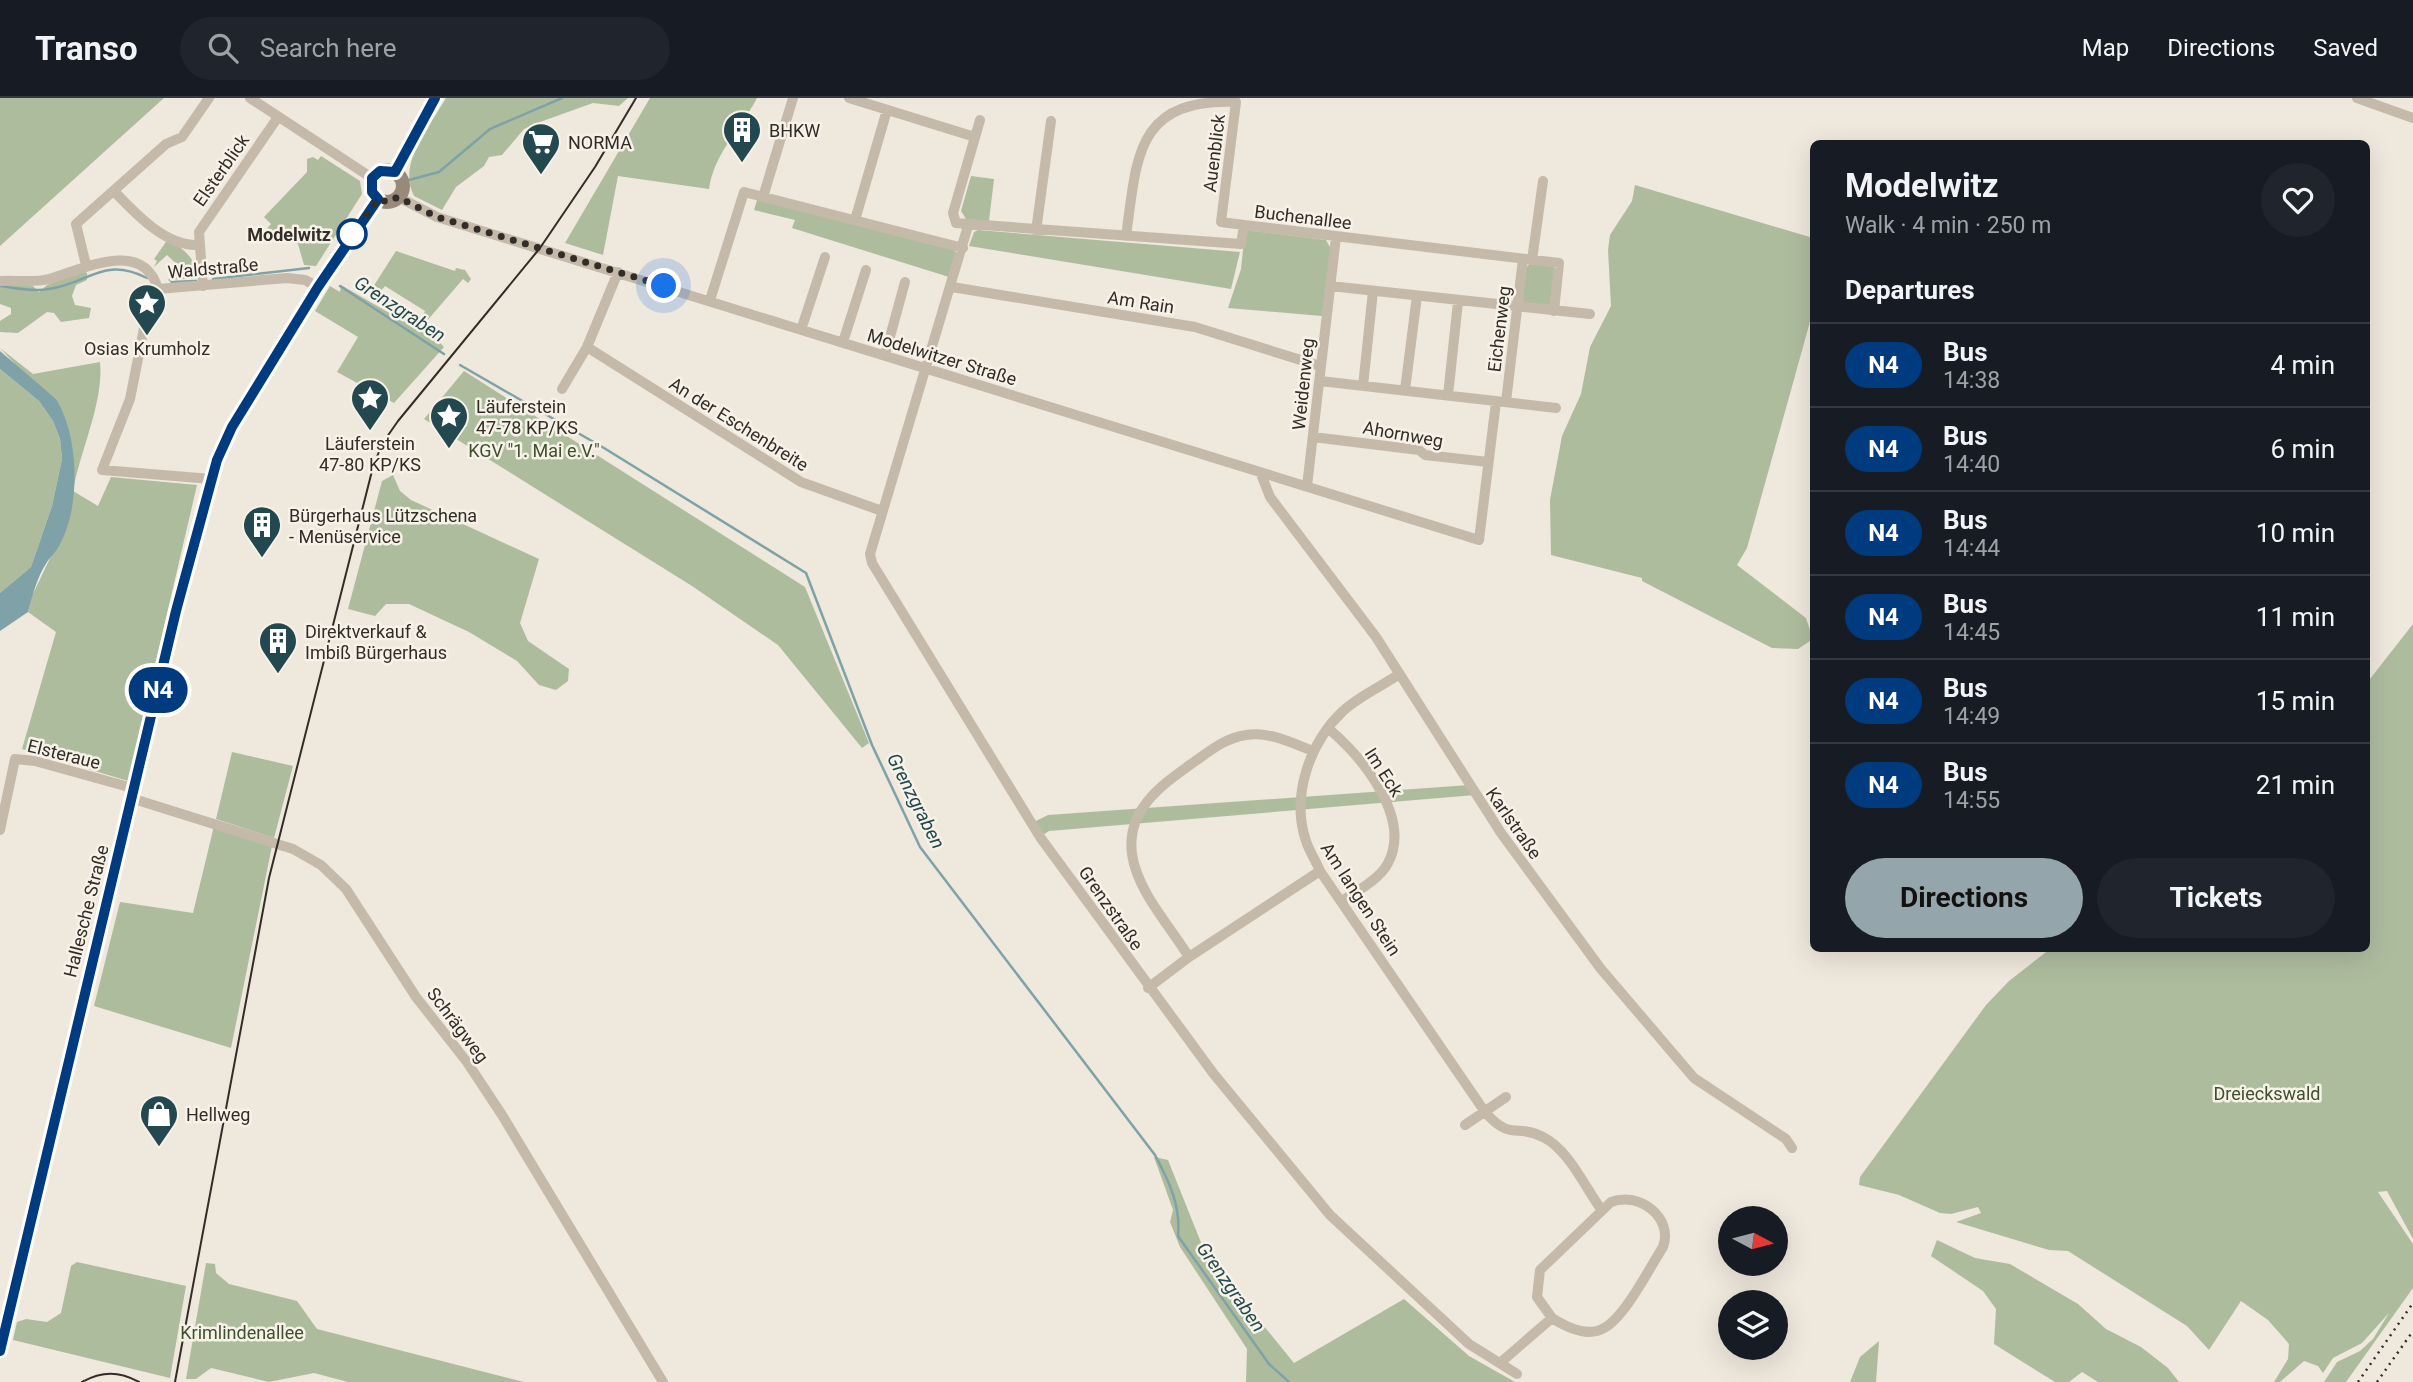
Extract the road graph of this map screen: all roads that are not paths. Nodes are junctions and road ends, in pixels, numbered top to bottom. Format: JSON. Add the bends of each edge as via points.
{"nodes":[{"id":1,"x":209,"y":98,"type":"edge"},
{"id":2,"x":250,"y":98,"type":"edge"},
{"id":3,"x":435,"y":98,"type":"edge"},
{"id":4,"x":793,"y":98,"type":"edge"},
{"id":5,"x":849,"y":98,"type":"edge"},
{"id":6,"x":2357,"y":98,"type":"edge"},
{"id":7,"x":887,"y":110,"type":"junction"},
{"id":8,"x":278,"y":117,"type":"junction"},
{"id":9,"x":2413,"y":118,"type":"edge"},
{"id":10,"x":980,"y":120,"type":"dead end"},
{"id":11,"x":1051,"y":121,"type":"dead end"},
{"id":12,"x":975,"y":137,"type":"junction"},
{"id":13,"x":395,"y":172,"type":"junction"},
{"id":14,"x":372,"y":178,"type":"junction"},
{"id":15,"x":1543,"y":181,"type":"dead end"},
{"id":16,"x":114,"y":191,"type":"junction"},
{"id":17,"x":398,"y":197,"type":"junction"},
{"id":18,"x":763,"y":197,"type":"junction"},
{"id":19,"x":378,"y":199,"type":"junction"},
{"id":20,"x":855,"y":220,"type":"junction"},
{"id":21,"x":1244,"y":225,"type":"junction"},
{"id":22,"x":968,"y":226,"type":"junction"},
{"id":23,"x":1036,"y":231,"type":"junction"},
{"id":24,"x":1126,"y":236,"type":"junction"},
{"id":25,"x":1336,"y":237,"type":"junction"},
{"id":26,"x":198,"y":246,"type":"junction"},
{"id":27,"x":963,"y":248,"type":"junction"},
{"id":28,"x":825,"y":257,"type":"dead end"},
{"id":29,"x":1528,"y":259,"type":"junction"},
{"id":30,"x":86,"y":265,"type":"junction"},
{"id":31,"x":866,"y":270,"type":"dead end"},
{"id":32,"x":618,"y":272,"type":"junction"},
{"id":33,"x":0,"y":281,"type":"edge"},
{"id":34,"x":905,"y":282,"type":"dead end"},
{"id":35,"x":203,"y":286,"type":"junction"},
{"id":36,"x":1330,"y":286,"type":"junction"},
{"id":37,"x":318,"y":287,"type":"junction"},
{"id":38,"x":952,"y":287,"type":"junction"},
{"id":39,"x":158,"y":289,"type":"junction"},
{"id":40,"x":1373,"y":291,"type":"junction"},
{"id":41,"x":1417,"y":296,"type":"junction"},
{"id":42,"x":710,"y":300,"type":"junction"},
{"id":43,"x":1458,"y":302,"type":"junction"},
{"id":44,"x":1517,"y":307,"type":"junction"},
{"id":45,"x":1554,"y":311,"type":"junction"},
{"id":46,"x":1590,"y":314,"type":"dead end"},
{"id":47,"x":801,"y":330,"type":"junction"},
{"id":48,"x":843,"y":342,"type":"junction"},
{"id":49,"x":587,"y":347,"type":"junction"},
{"id":50,"x":885,"y":355,"type":"junction"},
{"id":51,"x":1320,"y":366,"type":"junction"},
{"id":52,"x":927,"y":368,"type":"junction"},
{"id":53,"x":1320,"y":381,"type":"junction"},
{"id":54,"x":1363,"y":386,"type":"junction"},
{"id":55,"x":562,"y":389,"type":"dead end"},
{"id":56,"x":1405,"y":390,"type":"junction"},
{"id":57,"x":1448,"y":396,"type":"junction"},
{"id":58,"x":1501,"y":402,"type":"junction"},
{"id":59,"x":1556,"y":408,"type":"dead end"},
{"id":60,"x":1313,"y":437,"type":"junction"},
{"id":61,"x":1488,"y":463,"type":"junction"},
{"id":62,"x":1261,"y":474,"type":"junction"},
{"id":63,"x":211,"y":479,"type":"junction"},
{"id":64,"x":1307,"y":486,"type":"junction"},
{"id":65,"x":882,"y":512,"type":"junction"},
{"id":66,"x":1479,"y":540,"type":"joint"},
{"id":67,"x":1398,"y":675,"type":"junction"},
{"id":68,"x":1329,"y":730,"type":"junction"},
{"id":69,"x":1313,"y":751,"type":"junction"},
{"id":70,"x":135,"y":794,"type":"junction"},
{"id":71,"x":0,"y":830,"type":"edge"},
{"id":72,"x":1321,"y":870,"type":"junction"},
{"id":73,"x":1342,"y":901,"type":"junction"},
{"id":74,"x":1189,"y":957,"type":"junction"},
{"id":75,"x":1148,"y":988,"type":"junction"},
{"id":76,"x":1506,"y":1097,"type":"dead end"},
{"id":77,"x":1485,"y":1111,"type":"junction"},
{"id":78,"x":1465,"y":1125,"type":"dead end"},
{"id":79,"x":1792,"y":1148,"type":"dead end"},
{"id":80,"x":1601,"y":1209,"type":"junction"},
{"id":81,"x":5,"y":1305,"type":"edge"},
{"id":82,"x":1552,"y":1318,"type":"junction"},
{"id":83,"x":0,"y":1352,"type":"edge"},
{"id":84,"x":1500,"y":1363,"type":"junction"},
{"id":85,"x":1517,"y":1374,"type":"dead end"},
{"id":86,"x":663,"y":1382,"type":"edge"}],
"edges":[{"from":1,"to":16,"type":"street","via":[[181,137],[166,144]]},
{"from":2,"to":8,"type":"street"},
{"from":3,"to":13,"type":"street"},
{"from":4,"to":18,"type":"street"},
{"from":5,"to":7,"type":"street"},
{"from":6,"to":9,"type":"street"},
{"from":7,"to":12,"type":"street"},
{"from":7,"to":20,"type":"street"},
{"from":8,"to":14,"type":"street"},
{"from":8,"to":26,"type":"street","name":"Elsterblick","via":[[203,223]]},
{"from":10,"to":12,"type":"street"},
{"from":11,"to":23,"type":"street"},
{"from":12,"to":22,"type":"street","via":[[953,213],[956,223]]},
{"from":13,"to":14,"type":"street","via":[[380,171]]},
{"from":13,"to":17,"type":"street","via":[[403,184]]},
{"from":14,"to":19,"type":"street","via":[[372,192]]},
{"from":15,"to":29,"type":"street","name":"Eichenweg"},
{"from":16,"to":26,"type":"street","via":[[177,242]]},
{"from":16,"to":30,"type":"street","via":[[76,224]]},
{"from":17,"to":19,"type":"street","via":[[388,202]]},
{"from":17,"to":32,"type":"street","name":"Modelwitzer Straße","via":[[437,217]]},
{"from":18,"to":20,"type":"street"},
{"from":18,"to":42,"type":"street","via":[[744,192]]},
{"from":19,"to":37,"type":"street","name":"Hallesche Straße"},
{"from":20,"to":27,"type":"street"},
{"from":21,"to":24,"type":"street","name":"Buchenallee","via":[[1241,244]]},
{"from":21,"to":24,"type":"street","name":"Auenblick","via":[[1221,222],[1236,102],[1192,100],[1167,111],[1146,137],[1138,156]]},
{"from":21,"to":25,"type":"street","name":"Buchenallee"},
{"from":22,"to":23,"type":"street","name":"Buchenallee"},
{"from":22,"to":27,"type":"street","name":"Grenzstraße"},
{"from":23,"to":24,"type":"street","name":"Buchenallee"},
{"from":25,"to":29,"type":"street","name":"Buchenallee"},
{"from":25,"to":36,"type":"street","name":"Weidenweg"},
{"from":26,"to":35,"type":"street","name":"Elsterblick"},
{"from":27,"to":38,"type":"street","name":"Grenzstraße"},
{"from":28,"to":47,"type":"street"},
{"from":29,"to":44,"type":"street","name":"Eichenweg"},
{"from":29,"to":45,"type":"street","name":"Buchenallee","via":[[1559,263]]},
{"from":30,"to":33,"type":"street","via":[[48,279]]},
{"from":30,"to":39,"type":"street","via":[[115,260],[137,264],[153,275]]},
{"from":31,"to":48,"type":"street"},
{"from":32,"to":42,"type":"street","name":"Modelwitzer Straße"},
{"from":32,"to":49,"type":"street"},
{"from":34,"to":50,"type":"street"},
{"from":35,"to":37,"type":"street","name":"Waldstraße","via":[[287,278]]},
{"from":35,"to":39,"type":"street","name":"Waldstraße"},
{"from":36,"to":40,"type":"street"},
{"from":36,"to":51,"type":"street","name":"Weidenweg"},
{"from":37,"to":63,"type":"street","name":"Hallesche Straße","via":[[232,427]]},
{"from":38,"to":51,"type":"street","name":"Am Rain","via":[[1195,327]]},
{"from":38,"to":52,"type":"street","name":"Grenzstraße"},
{"from":39,"to":63,"type":"street","name":"Waldstraße","via":[[151,293],[130,399],[102,470]]},
{"from":40,"to":41,"type":"street"},
{"from":40,"to":54,"type":"street"},
{"from":41,"to":43,"type":"street"},
{"from":41,"to":56,"type":"street"},
{"from":42,"to":47,"type":"street","name":"Modelwitzer Straße"},
{"from":43,"to":44,"type":"street"},
{"from":43,"to":57,"type":"street"},
{"from":44,"to":45,"type":"street"},
{"from":44,"to":58,"type":"street","name":"Eichenweg"},
{"from":45,"to":46,"type":"street"},
{"from":47,"to":48,"type":"street","name":"Modelwitzer Straße"},
{"from":48,"to":50,"type":"street","name":"Modelwitzer Straße"},
{"from":49,"to":55,"type":"street"},
{"from":49,"to":65,"type":"street","name":"An der Eschenbreite","via":[[801,482]]},
{"from":50,"to":52,"type":"street","name":"Modelwitzer Straße"},
{"from":51,"to":53,"type":"street","name":"Weidenweg"},
{"from":52,"to":62,"type":"street","name":"Modelwitzer Straße"},
{"from":52,"to":65,"type":"street","name":"Grenzstraße"},
{"from":53,"to":54,"type":"street"},
{"from":53,"to":60,"type":"street","name":"Weidenweg"},
{"from":54,"to":56,"type":"street"},
{"from":56,"to":57,"type":"street"},
{"from":57,"to":58,"type":"street"},
{"from":58,"to":59,"type":"street"},
{"from":58,"to":61,"type":"street","name":"Eichenweg"},
{"from":60,"to":61,"type":"street","name":"Ahornweg"},
{"from":60,"to":64,"type":"street","name":"Weidenweg"},
{"from":61,"to":66,"type":"street","name":"Eichenweg"},
{"from":62,"to":64,"type":"street","name":"Modelwitzer Straße"},
{"from":62,"to":67,"type":"street","name":"Karlstraße","via":[[1270,497],[1376,637]]},
{"from":63,"to":70,"type":"street","name":"Hallesche Straße"},
{"from":64,"to":66,"type":"street","name":"Modelwitzer Straße"},
{"from":65,"to":75,"type":"street","name":"Grenzstraße","via":[[870,554],[872,563],[1036,830]]},
{"from":67,"to":68,"type":"street","name":"Am langen Stein","via":[[1343,711]]},
{"from":67,"to":79,"type":"street","name":"Karlstraße","via":[[1500,833],[1601,969],[1694,1078],[1786,1139]]},
{"from":68,"to":69,"type":"street","name":"Am langen Stein"},
{"from":68,"to":73,"type":"street","name":"Im Eck","via":[[1349,746],[1367,771],[1394,816],[1397,840],[1388,866]]},
{"from":69,"to":72,"type":"street","name":"Am langen Stein","via":[[1303,781],[1300,813],[1306,842]]},
{"from":69,"to":74,"type":"street","via":[[1277,737],[1247,734],[1223,742],[1153,791],[1141,809],[1133,826],[1135,873]]},
{"from":70,"to":71,"type":"street","name":"Elsteraue","via":[[36,761],[15,759]]},
{"from":70,"to":81,"type":"street","name":"Hallesche Straße"},
{"from":70,"to":86,"type":"street","name":"Schrägweg","via":[[293,849],[321,865],[345,889],[502,1115]]},
{"from":72,"to":73,"type":"street","name":"Am langen Stein"},
{"from":72,"to":74,"type":"street"},
{"from":73,"to":77,"type":"street","name":"Am langen Stein"},
{"from":74,"to":75,"type":"street"},
{"from":75,"to":84,"type":"street","name":"Grenzstraße","via":[[1330,1215],[1469,1344]]},
{"from":76,"to":77,"type":"street"},
{"from":77,"to":78,"type":"street"},
{"from":77,"to":80,"type":"street","name":"Am langen Stein","via":[[1498,1127],[1541,1135],[1555,1145]]},
{"from":80,"to":82,"type":"street","via":[[1540,1270],[1537,1297]]},
{"from":80,"to":82,"type":"street","via":[[1625,1196],[1642,1200],[1665,1224],[1663,1247],[1616,1318],[1603,1329],[1582,1332]]},
{"from":81,"to":83,"type":"street","name":"Hallesche Straße"},
{"from":82,"to":84,"type":"street"},
{"from":84,"to":85,"type":"street","name":"Grenzstraße"}]}
